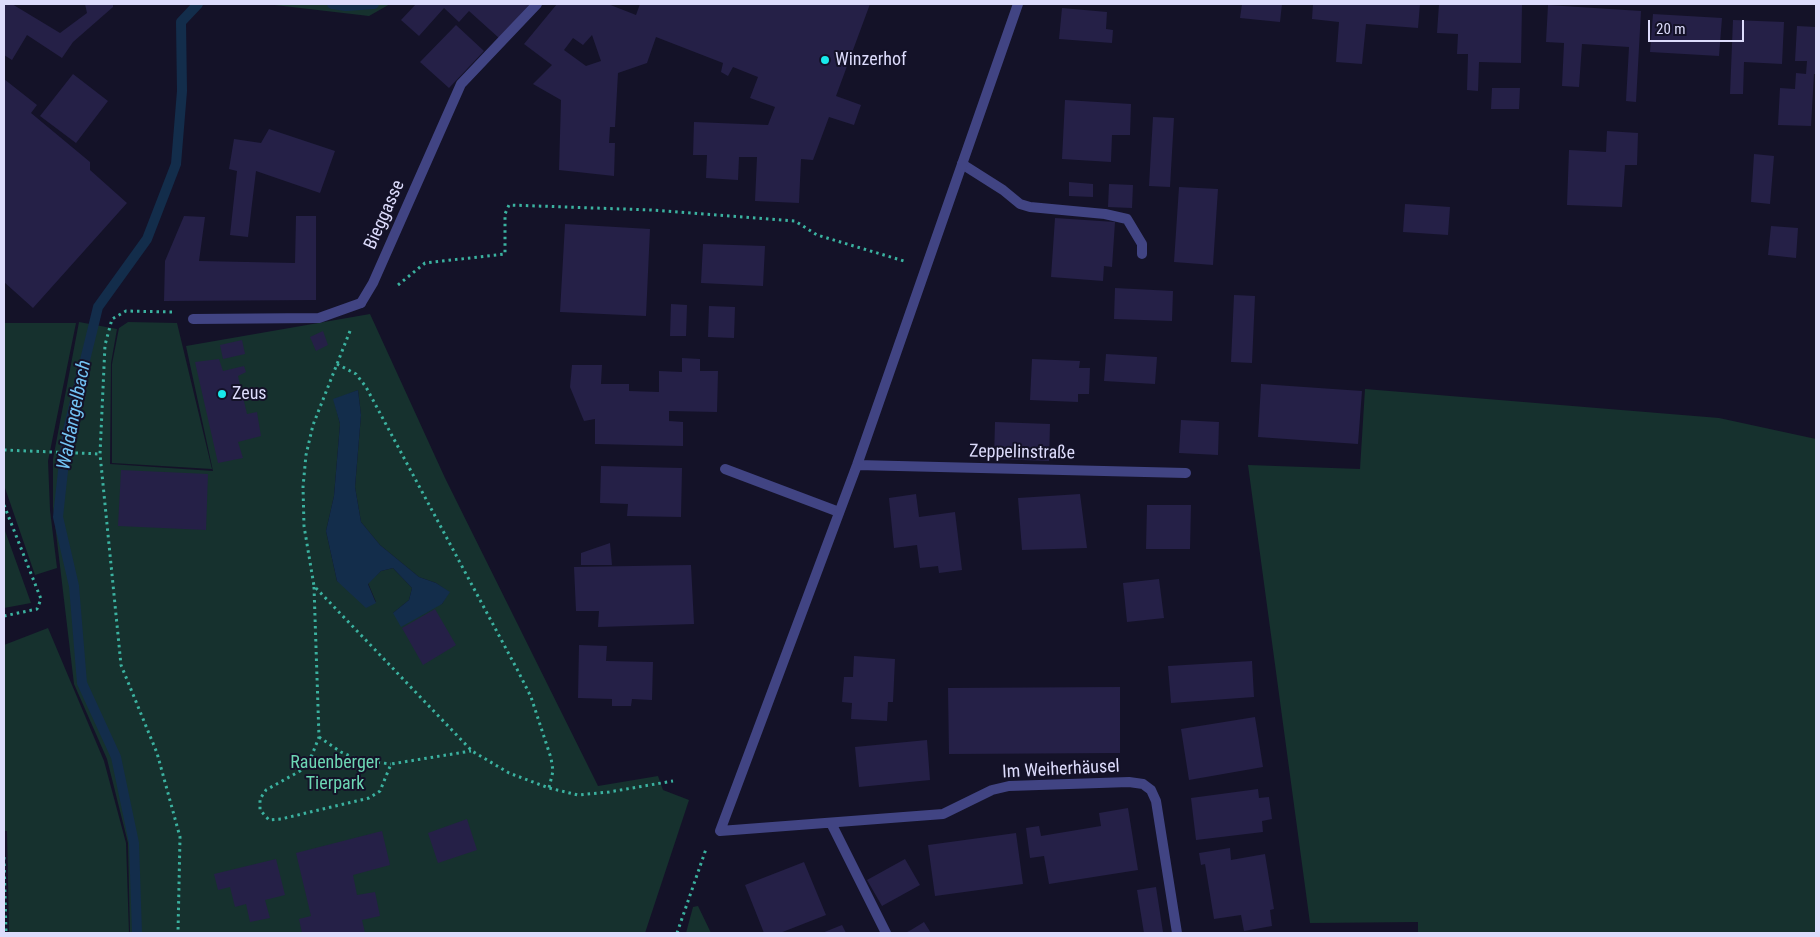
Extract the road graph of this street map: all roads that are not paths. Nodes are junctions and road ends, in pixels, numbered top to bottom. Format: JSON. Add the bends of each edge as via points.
{"nodes":[{"id":1,"x":537,"y":4,"type":"edge"},
{"id":2,"x":1018,"y":4,"type":"edge"},
{"id":3,"x":962,"y":164,"type":"junction"},
{"id":4,"x":1142,"y":254,"type":"dead end"},
{"id":5,"x":193,"y":319,"type":"road end"},
{"id":6,"x":857,"y":465,"type":"junction"},
{"id":7,"x":725,"y":468,"type":"dead end"},
{"id":8,"x":1186,"y":473,"type":"dead end"},
{"id":9,"x":839,"y":512,"type":"junction"},
{"id":10,"x":831,"y":824,"type":"junction"},
{"id":11,"x":886,"y":933,"type":"edge"},
{"id":12,"x":1176,"y":933,"type":"edge"}],
"edges":[{"from":1,"to":5,"type":"street","name":"Bieggasse","via":[[461,84],[373,283],[361,303],[319,318]]},
{"from":2,"to":3,"type":"street"},
{"from":3,"to":4,"type":"street","via":[[1020,204],[1127,219],[1142,244]]},
{"from":3,"to":6,"type":"street"},
{"from":6,"to":8,"type":"street","name":"Zeppelinstraße"},
{"from":6,"to":9,"type":"street"},
{"from":7,"to":9,"type":"street"},
{"from":9,"to":10,"type":"street","name":"Im Weiherhäusel","via":[[720,831]]},
{"from":10,"to":11,"type":"street"},
{"from":10,"to":12,"type":"street","name":"Im Weiherhäusel","via":[[943,814],[992,790],[1009,786],[1143,784],[1151,790],[1156,801]]}]}
